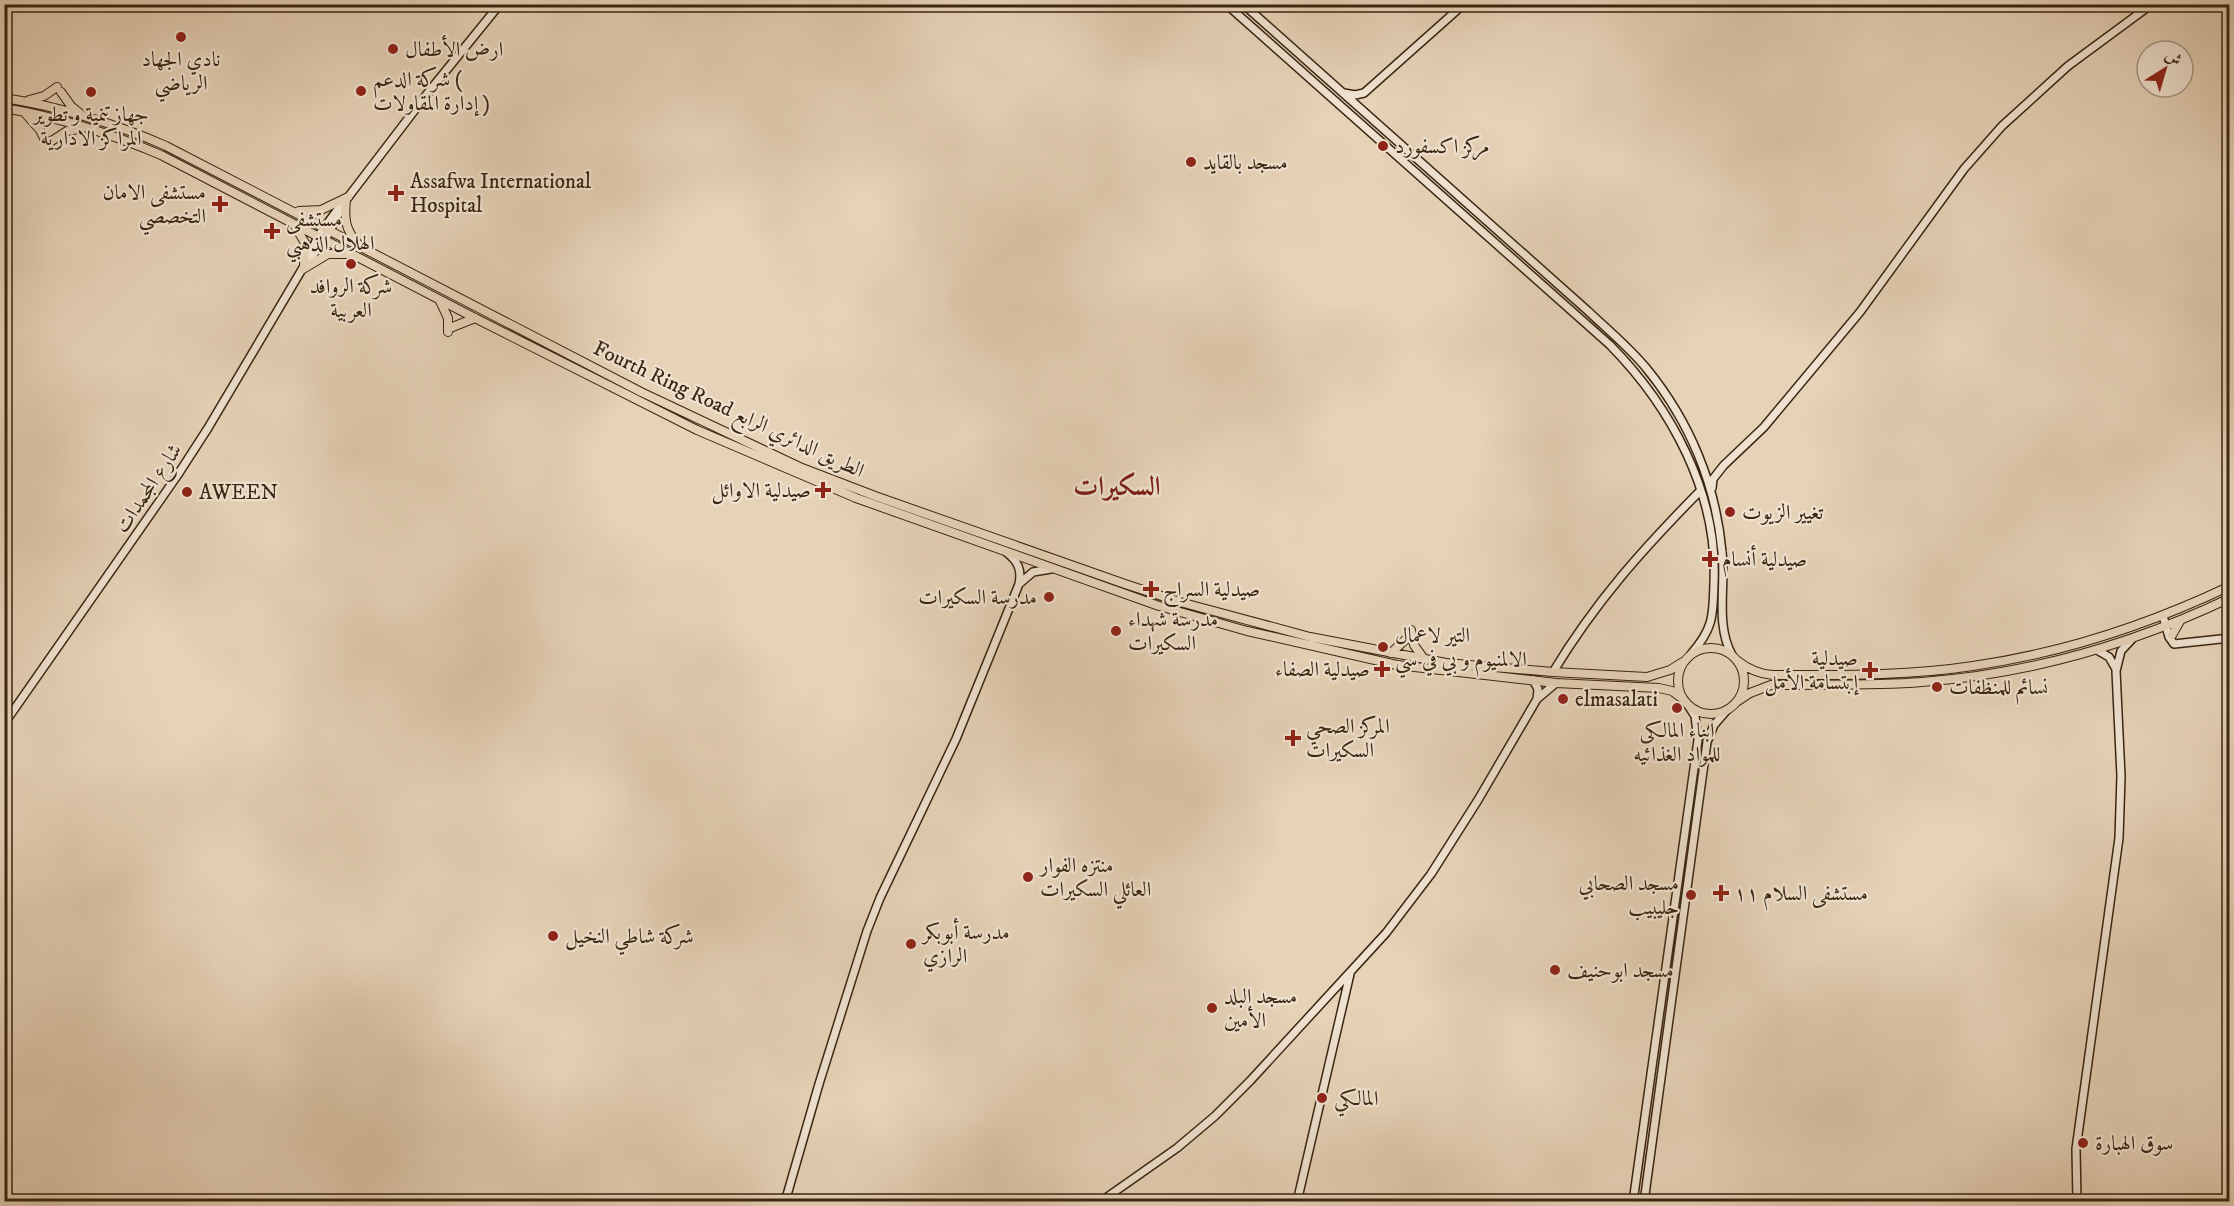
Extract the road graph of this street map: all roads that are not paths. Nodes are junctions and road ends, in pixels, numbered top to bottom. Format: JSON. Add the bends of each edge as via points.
{"nodes":[{"id":1,"x":500,"y":4,"type":"edge"},
{"id":2,"x":1226,"y":4,"type":"edge"},
{"id":3,"x":1243,"y":4,"type":"edge"},
{"id":4,"x":1464,"y":4,"type":"edge"},
{"id":5,"x":2152,"y":4,"type":"edge"},
{"id":6,"x":1342,"y":92,"type":"junction"},
{"id":7,"x":1364,"y":93,"type":"junction"},
{"id":8,"x":4,"y":98,"type":"edge"},
{"id":9,"x":23,"y":101,"type":"junction"},
{"id":10,"x":4,"y":108,"type":"edge"},
{"id":11,"x":24,"y":112,"type":"junction"},
{"id":12,"x":1367,"y":114,"type":"junction"},
{"id":13,"x":88,"y":119,"type":"junction"},
{"id":14,"x":94,"y":131,"type":"junction"},
{"id":15,"x":346,"y":200,"type":"junction"},
{"id":16,"x":294,"y":211,"type":"junction"},
{"id":17,"x":292,"y":222,"type":"junction"},
{"id":18,"x":327,"y":229,"type":"junction"},
{"id":19,"x":321,"y":238,"type":"junction"},
{"id":20,"x":365,"y":250,"type":"junction"},
{"id":21,"x":352,"y":254,"type":"junction"},
{"id":22,"x":305,"y":266,"type":"junction"},
{"id":23,"x":439,"y":300,"type":"junction"},
{"id":24,"x":1588,"y":311,"type":"junction"},
{"id":25,"x":475,"y":318,"type":"junction"},
{"id":26,"x":1581,"y":320,"type":"junction"},
{"id":27,"x":1700,"y":456,"type":"junction"},
{"id":28,"x":1724,"y":465,"type":"junction"},
{"id":29,"x":800,"y":471,"type":"junction"},
{"id":30,"x":1700,"y":491,"type":"junction"},
{"id":31,"x":1712,"y":491,"type":"junction"},
{"id":32,"x":1004,"y":551,"type":"junction"},
{"id":33,"x":1055,"y":569,"type":"junction"},
{"id":34,"x":1019,"y":584,"type":"junction"},
{"id":35,"x":2229,"y":586,"type":"edge"},
{"id":36,"x":2229,"y":598,"type":"edge"},
{"id":37,"x":2165,"y":615,"type":"junction"},
{"id":38,"x":2180,"y":620,"type":"junction"},
{"id":39,"x":2167,"y":625,"type":"junction"},
{"id":40,"x":1412,"y":630,"type":"dead end"},
{"id":41,"x":2153,"y":630,"type":"junction"},
{"id":42,"x":2170,"y":637,"type":"junction"},
{"id":43,"x":2132,"y":638,"type":"junction"},
{"id":44,"x":2229,"y":638,"type":"edge"},
{"id":45,"x":1405,"y":639,"type":"dead end"},
{"id":46,"x":2097,"y":650,"type":"junction"},
{"id":47,"x":1390,"y":653,"type":"junction"},
{"id":48,"x":1691,"y":654,"type":"junction"},
{"id":49,"x":1735,"y":658,"type":"junction"},
{"id":50,"x":1424,"y":659,"type":"junction"},
{"id":51,"x":1683,"y":662,"type":"junction"},
{"id":52,"x":2116,"y":671,"type":"junction"},
{"id":53,"x":1553,"y":672,"type":"junction"},
{"id":54,"x":1533,"y":680,"type":"junction"},
{"id":55,"x":1556,"y":682,"type":"junction"},
{"id":56,"x":1537,"y":699,"type":"junction"},
{"id":57,"x":1738,"y":701,"type":"junction"},
{"id":58,"x":1685,"y":702,"type":"junction"},
{"id":59,"x":1726,"y":710,"type":"junction"},
{"id":60,"x":4,"y":724,"type":"edge"},
{"id":61,"x":1351,"y":971,"type":"junction"},
{"id":62,"x":784,"y":1202,"type":"edge"},
{"id":63,"x":1100,"y":1202,"type":"edge"},
{"id":64,"x":1298,"y":1202,"type":"edge"},
{"id":65,"x":1633,"y":1202,"type":"edge"},
{"id":66,"x":1644,"y":1202,"type":"edge"},
{"id":67,"x":2077,"y":1202,"type":"edge"}],
"edges":[{"from":1,"to":15,"type":"main road","name":"شارع المجمدات"},
{"from":2,"to":26,"type":"main road"},
{"from":3,"to":6,"type":"main road"},
{"from":4,"to":7,"type":"main road"},
{"from":5,"to":28,"type":"main road","via":[[2068,66],[2002,126],[1964,169],[1825,355],[1764,427]]},
{"from":6,"to":7,"type":"main road"},
{"from":6,"to":12,"type":"main road"},
{"from":7,"to":12,"type":"main road","via":[[1362,102]]},
{"from":8,"to":9,"type":"main road","name":"Fourth Ring Road الطريق الدائري الرابع"},
{"from":9,"to":13,"type":"main road","name":"Fourth Ring Road الطريق الدائري الرابع"},
{"from":9,"to":13,"type":"main road","via":[[59,90]]},
{"from":10,"to":11,"type":"main road","name":"Fourth Ring Road الطريق الدائري الرابع"},
{"from":11,"to":14,"type":"main road","name":"Fourth Ring Road الطريق الدائري الرابع"},
{"from":11,"to":14,"type":"main road","via":[[48,141],[67,130]]},
{"from":12,"to":24,"type":"main road"},
{"from":13,"to":16,"type":"main road","name":"Fourth Ring Road الطريق الدائري الرابع","via":[[145,136]]},
{"from":14,"to":17,"type":"main road","name":"Fourth Ring Road الطريق الدائري الرابع","via":[[161,155]]},
{"from":15,"to":16,"type":"main road","via":[[321,210]]},
{"from":15,"to":18,"type":"main road","name":"شارع المجمدات"},
{"from":15,"to":20,"type":"main road","via":[[346,228]]},
{"from":16,"to":18,"type":"main road","name":"Fourth Ring Road الطريق الدائري الرابع"},
{"from":17,"to":19,"type":"main road","name":"Fourth Ring Road الطريق الدائري الرابع"},
{"from":17,"to":22,"type":"main road","via":[[305,243]]},
{"from":18,"to":19,"type":"main road","name":"شارع المجمدات"},
{"from":18,"to":20,"type":"main road","name":"Fourth Ring Road الطريق الدائري الرابع"},
{"from":19,"to":21,"type":"main road","name":"Fourth Ring Road الطريق الدائري الرابع"},
{"from":19,"to":22,"type":"main road","name":"شارع المجمدات"},
{"from":20,"to":29,"type":"main road","name":"Fourth Ring Road الطريق الدائري الرابع"},
{"from":21,"to":22,"type":"main road","via":[[328,254]]},
{"from":21,"to":23,"type":"main road","name":"Fourth Ring Road الطريق الدائري الرابع"},
{"from":22,"to":60,"type":"main road","name":"شارع المجمدات","via":[[177,476]]},
{"from":23,"to":25,"type":"main road","name":"Fourth Ring Road الطريق الدائري الرابع"},
{"from":23,"to":25,"type":"main road","via":[[449,330]]},
{"from":24,"to":26,"type":"main road"},
{"from":24,"to":27,"type":"main road","via":[[1656,381]]},
{"from":25,"to":29,"type":"main road","name":"Fourth Ring Road الطريق الدائري الرابع","via":[[678,421]]},
{"from":26,"to":30,"type":"main road","via":[[1624,360],[1652,394],[1678,438]]},
{"from":27,"to":28,"type":"main road","via":[[1712,469]]},
{"from":27,"to":31,"type":"main road"},
{"from":28,"to":31,"type":"main road","via":[[1713,479]]},
{"from":29,"to":32,"type":"main road","name":"Fourth Ring Road الطريق الدائري الرابع"},
{"from":29,"to":47,"type":"main road","name":"Fourth Ring Road الطريق الدائري الرابع","via":[[1180,602],[1310,637]]},
{"from":30,"to":48,"type":"main road","via":[[1713,549],[1713,603],[1708,633]]},
{"from":30,"to":53,"type":"main road","via":[[1638,554],[1603,597]]},
{"from":31,"to":49,"type":"main road","via":[[1724,566],[1722,631]]},
{"from":32,"to":33,"type":"main road","name":"Fourth Ring Road الطريق الدائري الرابع"},
{"from":32,"to":34,"type":"main road","via":[[1019,567]]},
{"from":33,"to":34,"type":"main road","via":[[1033,572]]},
{"from":33,"to":54,"type":"main road","name":"Fourth Ring Road الطريق الدائري الرابع","via":[[1159,606],[1331,651],[1397,665]]},
{"from":34,"to":62,"type":"main road","via":[[956,739],[867,931]]},
{"from":35,"to":37,"type":"main road"},
{"from":36,"to":38,"type":"main road"},
{"from":37,"to":39,"type":"main road"},
{"from":37,"to":49,"type":"main road","via":[[2035,655],[1924,672],[1773,675],[1760,674]]},
{"from":38,"to":39,"type":"main road"},
{"from":38,"to":42,"type":"main road"},
{"from":39,"to":41,"type":"main road"},
{"from":39,"to":42,"type":"main road"},
{"from":40,"to":50,"type":"main road","via":[[1414,645]]},
{"from":41,"to":42,"type":"main road"},
{"from":41,"to":43,"type":"main road"},
{"from":42,"to":44,"type":"main road","via":[[2178,644]]},
{"from":43,"to":46,"type":"main road"},
{"from":43,"to":52,"type":"main road","via":[[2121,651]]},
{"from":45,"to":47,"type":"main road"},
{"from":46,"to":52,"type":"main road","via":[[2109,657]]},
{"from":46,"to":57,"type":"main road","via":[[2034,666],[1923,682],[1771,685]]},
{"from":47,"to":50,"type":"main road","name":"Fourth Ring Road الطريق الدائري الرابع"},
{"from":48,"to":49,"type":"main road","via":[[1712,648]]},
{"from":48,"to":51,"type":"main road"},
{"from":49,"to":57,"type":"main road","via":[[1744,677]]},
{"from":50,"to":53,"type":"main road","name":"Fourth Ring Road الطريق الدائري الرابع"},
{"from":51,"to":53,"type":"main road","name":"Fourth Ring Road الطريق الدائري الرابع","via":[[1647,676]]},
{"from":51,"to":58,"type":"main road","via":[[1678,676],[1679,692]]},
{"from":52,"to":67,"type":"main road","via":[[2121,776],[2119,838],[2076,1149]]},
{"from":54,"to":55,"type":"main road","name":"Fourth Ring Road الطريق الدائري الرابع"},
{"from":54,"to":56,"type":"main road","via":[[1538,689]]},
{"from":55,"to":56,"type":"main road"},
{"from":55,"to":58,"type":"main road","name":"Fourth Ring Road الطريق الدائري الرابع","via":[[1659,687],[1672,691]]},
{"from":56,"to":61,"type":"main road","via":[[1431,874]]},
{"from":57,"to":59,"type":"main road"},
{"from":58,"to":59,"type":"main road","via":[[1702,713]]},
{"from":58,"to":65,"type":"main road","via":[[1695,716],[1698,740]]},
{"from":59,"to":66,"type":"main road","via":[[1707,742]]},
{"from":61,"to":63,"type":"main road","via":[[1215,1116]]},
{"from":61,"to":64,"type":"main road"}]}
